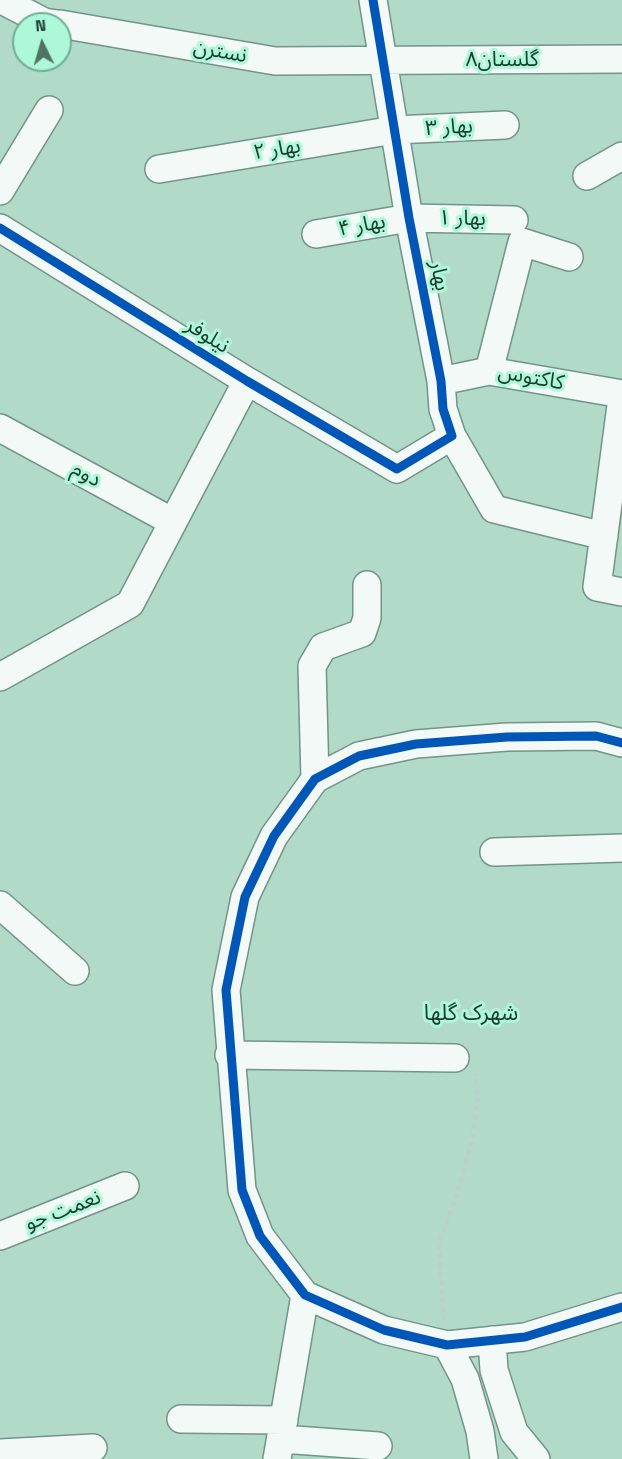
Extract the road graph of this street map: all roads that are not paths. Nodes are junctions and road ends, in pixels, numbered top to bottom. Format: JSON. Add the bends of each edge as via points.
{"nodes":[{"id":1,"x":2,"y":0,"type":"edge"},
{"id":2,"x":373,"y":0,"type":"edge"},
{"id":3,"x":25,"y":12,"type":"edge"},
{"id":4,"x":72,"y":26,"type":"edge"},
{"id":5,"x":622,"y":59,"type":"edge"},
{"id":6,"x":382,"y":61,"type":"junction"},
{"id":7,"x":50,"y":110,"type":"dead end"},
{"id":8,"x":505,"y":125,"type":"dead end"},
{"id":9,"x":394,"y":130,"type":"junction"},
{"id":10,"x":622,"y":156,"type":"edge"},
{"id":11,"x":159,"y":169,"type":"dead end"},
{"id":12,"x":587,"y":176,"type":"dead end"},
{"id":13,"x":0,"y":191,"type":"edge"},
{"id":14,"x":409,"y":218,"type":"junction"},
{"id":15,"x":514,"y":220,"type":"dead end"},
{"id":16,"x":0,"y":228,"type":"edge"},
{"id":17,"x":316,"y":234,"type":"dead end"},
{"id":18,"x":569,"y":257,"type":"dead end"},
{"id":19,"x":489,"y":371,"type":"junction"},
{"id":20,"x":247,"y":381,"type":"junction"},
{"id":21,"x":441,"y":381,"type":"junction"},
{"id":22,"x":622,"y":396,"type":"edge"},
{"id":23,"x":0,"y":429,"type":"edge"},
{"id":24,"x":452,"y":436,"type":"junction"},
{"id":25,"x":173,"y":522,"type":"junction"},
{"id":26,"x":604,"y":536,"type":"junction"},
{"id":27,"x":367,"y":585,"type":"dead end"},
{"id":28,"x":622,"y":592,"type":"edge"},
{"id":29,"x":0,"y":677,"type":"edge"},
{"id":30,"x":622,"y":743,"type":"edge"},
{"id":31,"x":315,"y":779,"type":"junction"},
{"id":32,"x":622,"y":848,"type":"edge"},
{"id":33,"x":494,"y":852,"type":"dead end"},
{"id":34,"x":0,"y":905,"type":"edge"},
{"id":35,"x":75,"y":971,"type":"dead end"},
{"id":36,"x":229,"y":1055,"type":"junction"},
{"id":37,"x":455,"y":1058,"type":"road end"},
{"id":38,"x":125,"y":1186,"type":"dead end"},
{"id":39,"x":0,"y":1236,"type":"edge"},
{"id":40,"x":305,"y":1295,"type":"junction"},
{"id":41,"x":622,"y":1307,"type":"edge"},
{"id":42,"x":492,"y":1340,"type":"junction"},
{"id":43,"x":447,"y":1346,"type":"junction"},
{"id":44,"x":181,"y":1419,"type":"dead end"},
{"id":45,"x":281,"y":1440,"type":"edge"},
{"id":46,"x":378,"y":1446,"type":"dead end"},
{"id":47,"x":93,"y":1448,"type":"dead end"},
{"id":48,"x":0,"y":1453,"type":"edge"},
{"id":49,"x":484,"y":1459,"type":"edge"},
{"id":50,"x":536,"y":1459,"type":"edge"}],
"edges":[{"from":1,"to":3,"type":"street","name":"نسترن"},
{"from":2,"to":6,"type":"street","name":"بهار"},
{"from":4,"to":6,"type":"street","name":"نسترن","via":[[275,62]]},
{"from":5,"to":6,"type":"street","name":"گلستان۸"},
{"from":6,"to":9,"type":"street","name":"بهار"},
{"from":7,"to":13,"type":"street"},
{"from":8,"to":9,"type":"street","name":"بهار ۳"},
{"from":9,"to":11,"type":"street","name":"بهار ۲"},
{"from":9,"to":14,"type":"street","name":"بهار"},
{"from":10,"to":12,"type":"street"},
{"from":14,"to":15,"type":"street","name":"بهار ۱"},
{"from":14,"to":17,"type":"street","name":"بهار ۴"},
{"from":14,"to":21,"type":"street","name":"بهار"},
{"from":16,"to":20,"type":"street","name":"نیلوفر"},
{"from":18,"to":19,"type":"street","via":[[522,242]]},
{"from":19,"to":21,"type":"street","name":"کاکتوس"},
{"from":19,"to":22,"type":"street","name":"کاکتوس"},
{"from":20,"to":24,"type":"street","name":"نیلوفر","via":[[397,469]]},
{"from":20,"to":25,"type":"street"},
{"from":21,"to":24,"type":"street","name":"بهار","via":[[443,409]]},
{"from":22,"to":26,"type":"street"},
{"from":23,"to":25,"type":"street","name":"دوم"},
{"from":24,"to":26,"type":"street","name":"بهار","via":[[494,509]]},
{"from":25,"to":29,"type":"street","via":[[130,604]]},
{"from":26,"to":28,"type":"street","via":[[597,587]]},
{"from":27,"to":31,"type":"street","via":[[367,618],[362,633],[323,647],[312,666]]},
{"from":30,"to":31,"type":"street","via":[[596,736],[574,736],[416,744],[359,756]]},
{"from":31,"to":36,"type":"street","via":[[274,836],[245,897],[226,990]]},
{"from":32,"to":33,"type":"street"},
{"from":34,"to":35,"type":"street"},
{"from":36,"to":37,"type":"street"},
{"from":36,"to":40,"type":"street","via":[[242,1190],[260,1236]]},
{"from":38,"to":39,"type":"street","name":"نعمت جو"},
{"from":40,"to":43,"type":"street","via":[[384,1330]]},
{"from":40,"to":45,"type":"street"},
{"from":41,"to":42,"type":"street","via":[[525,1337]]},
{"from":42,"to":43,"type":"street"},
{"from":42,"to":50,"type":"street","via":[[494,1370],[514,1432]]},
{"from":43,"to":49,"type":"street","via":[[465,1379]]},
{"from":44,"to":45,"type":"street"},
{"from":45,"to":46,"type":"street"},
{"from":47,"to":48,"type":"street"}]}
